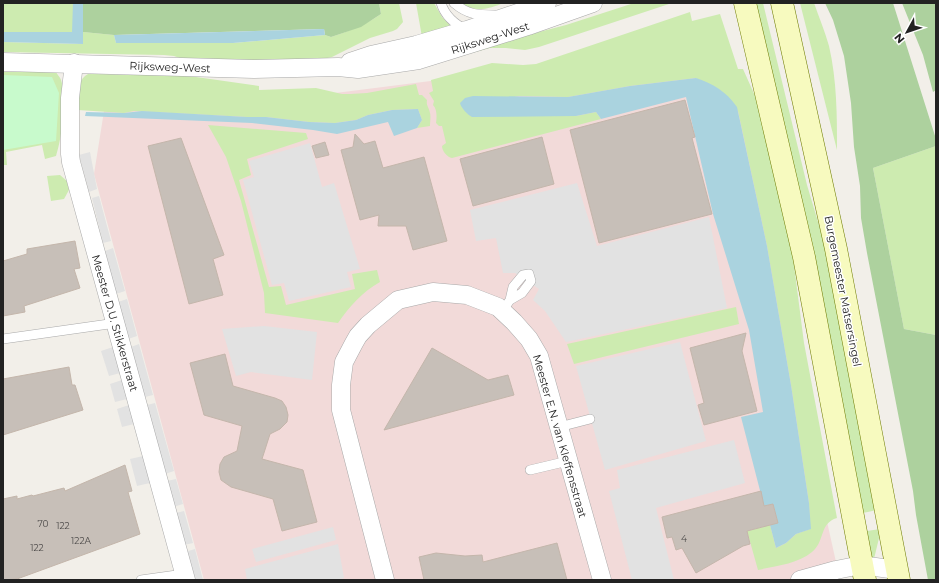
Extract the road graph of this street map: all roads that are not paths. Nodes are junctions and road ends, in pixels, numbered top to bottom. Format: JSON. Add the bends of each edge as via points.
{"nodes":[{"id":1,"x":441,"y":3,"type":"edge"},
{"id":2,"x":454,"y":3,"type":"edge"},
{"id":3,"x":547,"y":3,"type":"edge"},
{"id":4,"x":593,"y":3,"type":"edge"},
{"id":5,"x":745,"y":3,"type":"edge"},
{"id":6,"x":782,"y":3,"type":"edge"},
{"id":7,"x":511,"y":15,"type":"junction"},
{"id":8,"x":467,"y":30,"type":"junction"},
{"id":9,"x":487,"y":39,"type":"junction"},
{"id":10,"x":3,"y":62,"type":"edge"},
{"id":11,"x":74,"y":63,"type":"junction"},
{"id":12,"x":338,"y":67,"type":"junction"},
{"id":13,"x":116,"y":323,"type":"junction"},
{"id":14,"x":3,"y":339,"type":"edge"},
{"id":15,"x":590,"y":419,"type":"dead end"},
{"id":16,"x":559,"y":427,"type":"junction"},
{"id":17,"x":568,"y":461,"type":"junction"},
{"id":18,"x":530,"y":470,"type":"dead end"},
{"id":19,"x":863,"y":572,"type":"edge"},
{"id":20,"x":185,"y":577,"type":"edge"},
{"id":21,"x":893,"y":577,"type":"edge"},
{"id":22,"x":141,"y":580,"type":"edge"},
{"id":23,"x":385,"y":580,"type":"edge"},
{"id":24,"x":602,"y":580,"type":"edge"},
{"id":25,"x":800,"y":580,"type":"edge"}],
"edges":[{"from":1,"to":8,"type":"lane","via":[[448,16]]},
{"from":2,"to":7,"type":"lane","via":[[476,15]]},
{"from":3,"to":7,"type":"street","name":"Rijksweg-West"},
{"from":4,"to":9,"type":"street","name":"Rijksweg-West"},
{"from":5,"to":19,"type":"main road","via":[[804,257]]},
{"from":6,"to":21,"type":"main road","name":"Burgemeester Matsersingel","via":[[836,249]]},
{"from":7,"to":8,"type":"street","name":"Rijksweg-West"},
{"from":8,"to":9,"type":"lane"},
{"from":8,"to":12,"type":"street","name":"Rijksweg-West","via":[[371,55]]},
{"from":9,"to":12,"type":"street","name":"Rijksweg-West","via":[[419,60],[358,69]]},
{"from":10,"to":11,"type":"street","name":"Rijksweg-West"},
{"from":11,"to":12,"type":"street","name":"Rijksweg-West","via":[[254,70]]},
{"from":11,"to":13,"type":"street","name":"Meester D.U. Stikkerstraat","via":[[70,98],[70,158]]},
{"from":13,"to":14,"type":"lane"},
{"from":13,"to":20,"type":"street","name":"Meester D.U. Stikkerstraat"},
{"from":15,"to":16,"type":"lane"},
{"from":16,"to":17,"type":"street","name":"Meester E.N. van Kleffensstraat"},
{"from":16,"to":23,"type":"street","name":"Meester E.N. van Kleffensstraat","via":[[538,356],[506,305],[498,307],[467,295],[433,292],[398,300],[368,325],[358,336],[344,362],[341,410]]},
{"from":17,"to":18,"type":"lane"},
{"from":17,"to":24,"type":"street","name":"Meester E.N. van Kleffensstraat"},
{"from":19,"to":21,"type":"street"},
{"from":19,"to":25,"type":"street","via":[[836,570]]},
{"from":20,"to":22,"type":"lane"}]}
